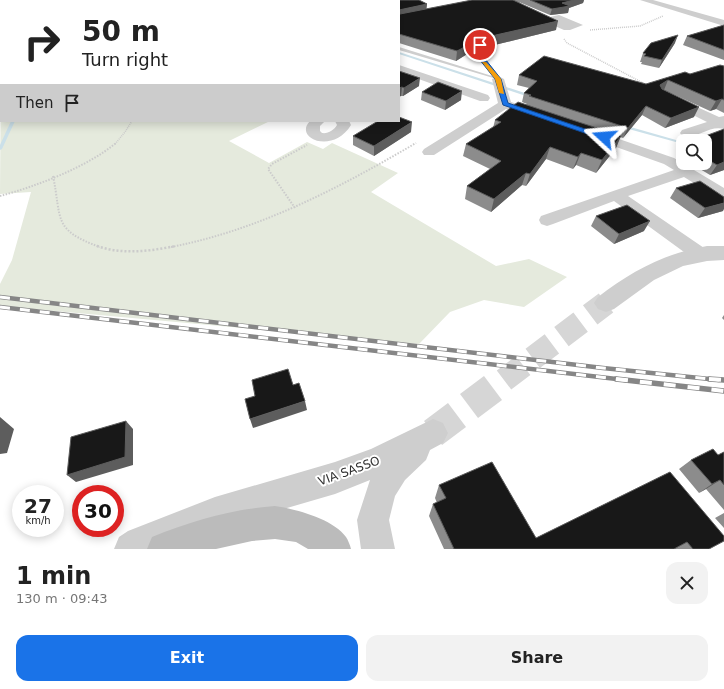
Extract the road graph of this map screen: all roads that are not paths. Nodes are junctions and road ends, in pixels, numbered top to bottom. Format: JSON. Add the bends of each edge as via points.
{"nodes":[{"id":1,"x":508,"y":0,"type":"edge"},
{"id":2,"x":644,"y":0,"type":"edge"},
{"id":3,"x":548,"y":20,"type":"edge"},
{"id":4,"x":724,"y":23,"type":"edge"},
{"id":5,"x":480,"y":45,"type":"edge"},
{"id":6,"x":400,"y":48,"type":"edge"},
{"id":7,"x":400,"y":68,"type":"edge"},
{"id":8,"x":501,"y":90,"type":"junction"},
{"id":9,"x":663,"y":95,"type":"edge"},
{"id":10,"x":484,"y":98,"type":"dead end"},
{"id":11,"x":550,"y":119,"type":"edge"},
{"id":12,"x":315,"y":122,"type":"edge"},
{"id":13,"x":342,"y":122,"type":"edge"},
{"id":14,"x":722,"y":122,"type":"edge"},
{"id":15,"x":580,"y":129,"type":"edge"},
{"id":16,"x":687,"y":133,"type":"dead end"},
{"id":17,"x":429,"y":152,"type":"dead end"},
{"id":18,"x":686,"y":171,"type":"junction"},
{"id":19,"x":616,"y":195,"type":"junction"},
{"id":20,"x":724,"y":195,"type":"edge"},
{"id":21,"x":547,"y":220,"type":"dead end"},
{"id":22,"x":724,"y":253,"type":"edge"},
{"id":23,"x":701,"y":255,"type":"junction"},
{"id":24,"x":606,"y":303,"type":"tunnel mouth"},
{"id":25,"x":131,"y":549,"type":"edge"},
{"id":26,"x":164,"y":549,"type":"edge"},
{"id":27,"x":334,"y":549,"type":"edge"},
{"id":28,"x":378,"y":549,"type":"edge"}],
"edges":[{"from":1,"to":3,"type":"street","via":[[510,4]]},
{"from":2,"to":4,"type":"street"},
{"from":5,"to":8,"type":"lane","via":[[475,50]]},
{"from":6,"to":8,"type":"lane"},
{"from":7,"to":10,"type":"street"},
{"from":8,"to":11,"type":"street"},
{"from":8,"to":17,"type":"street"},
{"from":9,"to":14,"type":"street"},
{"from":12,"to":13,"type":"street","via":[[313,134],[320,138],[329,138],[342,129]]},
{"from":14,"to":16,"type":"street"},
{"from":15,"to":18,"type":"street","via":[[647,152]]},
{"from":18,"to":19,"type":"street"},
{"from":18,"to":20,"type":"street"},
{"from":19,"to":21,"type":"street"},
{"from":19,"to":23,"type":"street"},
{"from":22,"to":23,"type":"street"},
{"from":23,"to":24,"type":"street","via":[[660,266],[632,282]]},
{"from":25,"to":28,"type":"street","name":"VIA SASSO","via":[[215,513],[335,478],[378,462],[433,432],[394,469],[381,491],[373,520]]},
{"from":26,"to":27,"type":"main road","via":[[247,525],[280,522],[303,527]]}]}
